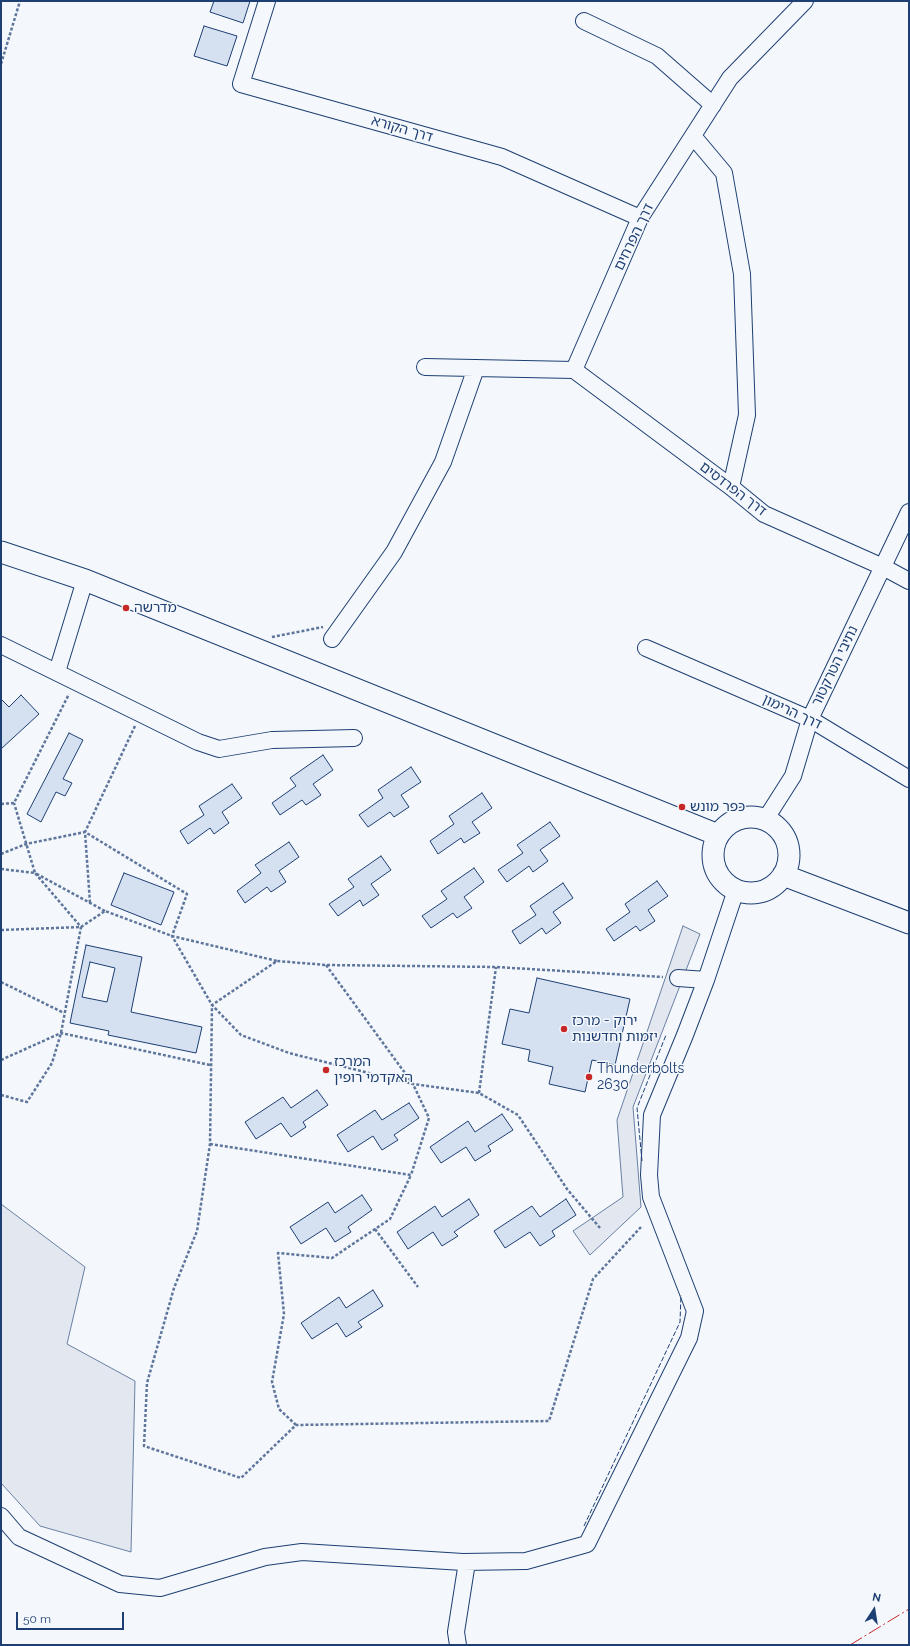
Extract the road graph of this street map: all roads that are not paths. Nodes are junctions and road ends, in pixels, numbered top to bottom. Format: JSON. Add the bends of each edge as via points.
{"nodes":[{"id":1,"x":267,"y":1,"type":"edge"},
{"id":2,"x":805,"y":1,"type":"edge"},
{"id":3,"x":584,"y":21,"type":"dead end"},
{"id":4,"x":713,"y":104,"type":"junction"},
{"id":5,"x":693,"y":136,"type":"junction"},
{"id":6,"x":640,"y":218,"type":"junction"},
{"id":7,"x":425,"y":367,"type":"dead end"},
{"id":8,"x":476,"y":368,"type":"junction"},
{"id":9,"x":574,"y":370,"type":"junction"},
{"id":10,"x":731,"y":487,"type":"junction"},
{"id":11,"x":909,"y":512,"type":"edge"},
{"id":12,"x":1,"y":552,"type":"edge"},
{"id":13,"x":883,"y":566,"type":"junction"},
{"id":14,"x":85,"y":580,"type":"junction"},
{"id":15,"x":909,"y":580,"type":"edge"},
{"id":16,"x":332,"y":639,"type":"dead end"},
{"id":17,"x":1,"y":646,"type":"edge"},
{"id":18,"x":646,"y":648,"type":"dead end"},
{"id":19,"x":57,"y":672,"type":"junction"},
{"id":20,"x":810,"y":718,"type":"junction"},
{"id":21,"x":354,"y":738,"type":"dead end"},
{"id":22,"x":909,"y":778,"type":"edge"},
{"id":23,"x":765,"y":820,"type":"junction"},
{"id":24,"x":718,"y":835,"type":"junction"},
{"id":25,"x":784,"y":874,"type":"junction"},
{"id":26,"x":736,"y":890,"type":"junction"},
{"id":27,"x":909,"y":923,"type":"edge"},
{"id":28,"x":678,"y":978,"type":"road end"},
{"id":29,"x":706,"y":980,"type":"junction"},
{"id":30,"x":1,"y":1516,"type":"edge"},
{"id":31,"x":467,"y":1562,"type":"junction"},
{"id":32,"x":458,"y":1645,"type":"edge"}],
"edges":[{"from":1,"to":6,"type":"street","name":"דרך הקורא","via":[[241,84],[502,158]]},
{"from":2,"to":4,"type":"street","name":"דרך הפרחים","via":[[730,78]]},
{"from":3,"to":4,"type":"street","via":[[657,56]]},
{"from":4,"to":5,"type":"street","name":"דרך הפרחים"},
{"from":5,"to":6,"type":"street","name":"דרך הפרחים"},
{"from":5,"to":10,"type":"street","via":[[724,173],[742,274],[747,415]]},
{"from":6,"to":9,"type":"street","name":"דרך הפרחים"},
{"from":7,"to":8,"type":"street"},
{"from":8,"to":9,"type":"street"},
{"from":8,"to":16,"type":"street","via":[[443,462],[394,552]]},
{"from":9,"to":10,"type":"street","name":"דרך הפרדסים"},
{"from":10,"to":13,"type":"street","name":"דרך הפרדסים","via":[[764,514]]},
{"from":11,"to":13,"type":"street","name":"נתיבי הטרקטור"},
{"from":12,"to":14,"type":"main road"},
{"from":13,"to":15,"type":"street","name":"דרך הפרדסים"},
{"from":13,"to":20,"type":"street","name":"נתיבי הטרקטור"},
{"from":14,"to":19,"type":"street"},
{"from":14,"to":24,"type":"main road"},
{"from":17,"to":19,"type":"street"},
{"from":18,"to":20,"type":"street","name":"דרך הרימון"},
{"from":19,"to":21,"type":"street","via":[[198,742],[219,749],[272,740]]},
{"from":20,"to":22,"type":"street","name":"דרך הרימון"},
{"from":20,"to":23,"type":"street","name":"נתיבי הטרקטור","via":[[793,776]]},
{"from":23,"to":24,"type":"main road","via":[[754,817],[734,821]]},
{"from":23,"to":25,"type":"main road","via":[[782,833],[787,843],[788,859]]},
{"from":24,"to":26,"type":"main road","via":[[713,847],[713,860],[717,872],[725,883]]},
{"from":25,"to":26,"type":"main road","via":[[768,889],[746,893]]},
{"from":25,"to":27,"type":"main road"},
{"from":26,"to":29,"type":"street"},
{"from":28,"to":29,"type":"street"},
{"from":29,"to":31,"type":"street","via":[[651,1122],[651,1197],[695,1311],[689,1338],[587,1544],[526,1561]]},
{"from":30,"to":31,"type":"street","via":[[20,1537],[120,1584],[160,1588],[265,1557],[302,1552]]},
{"from":31,"to":32,"type":"street","via":[[456,1632]]}]}
